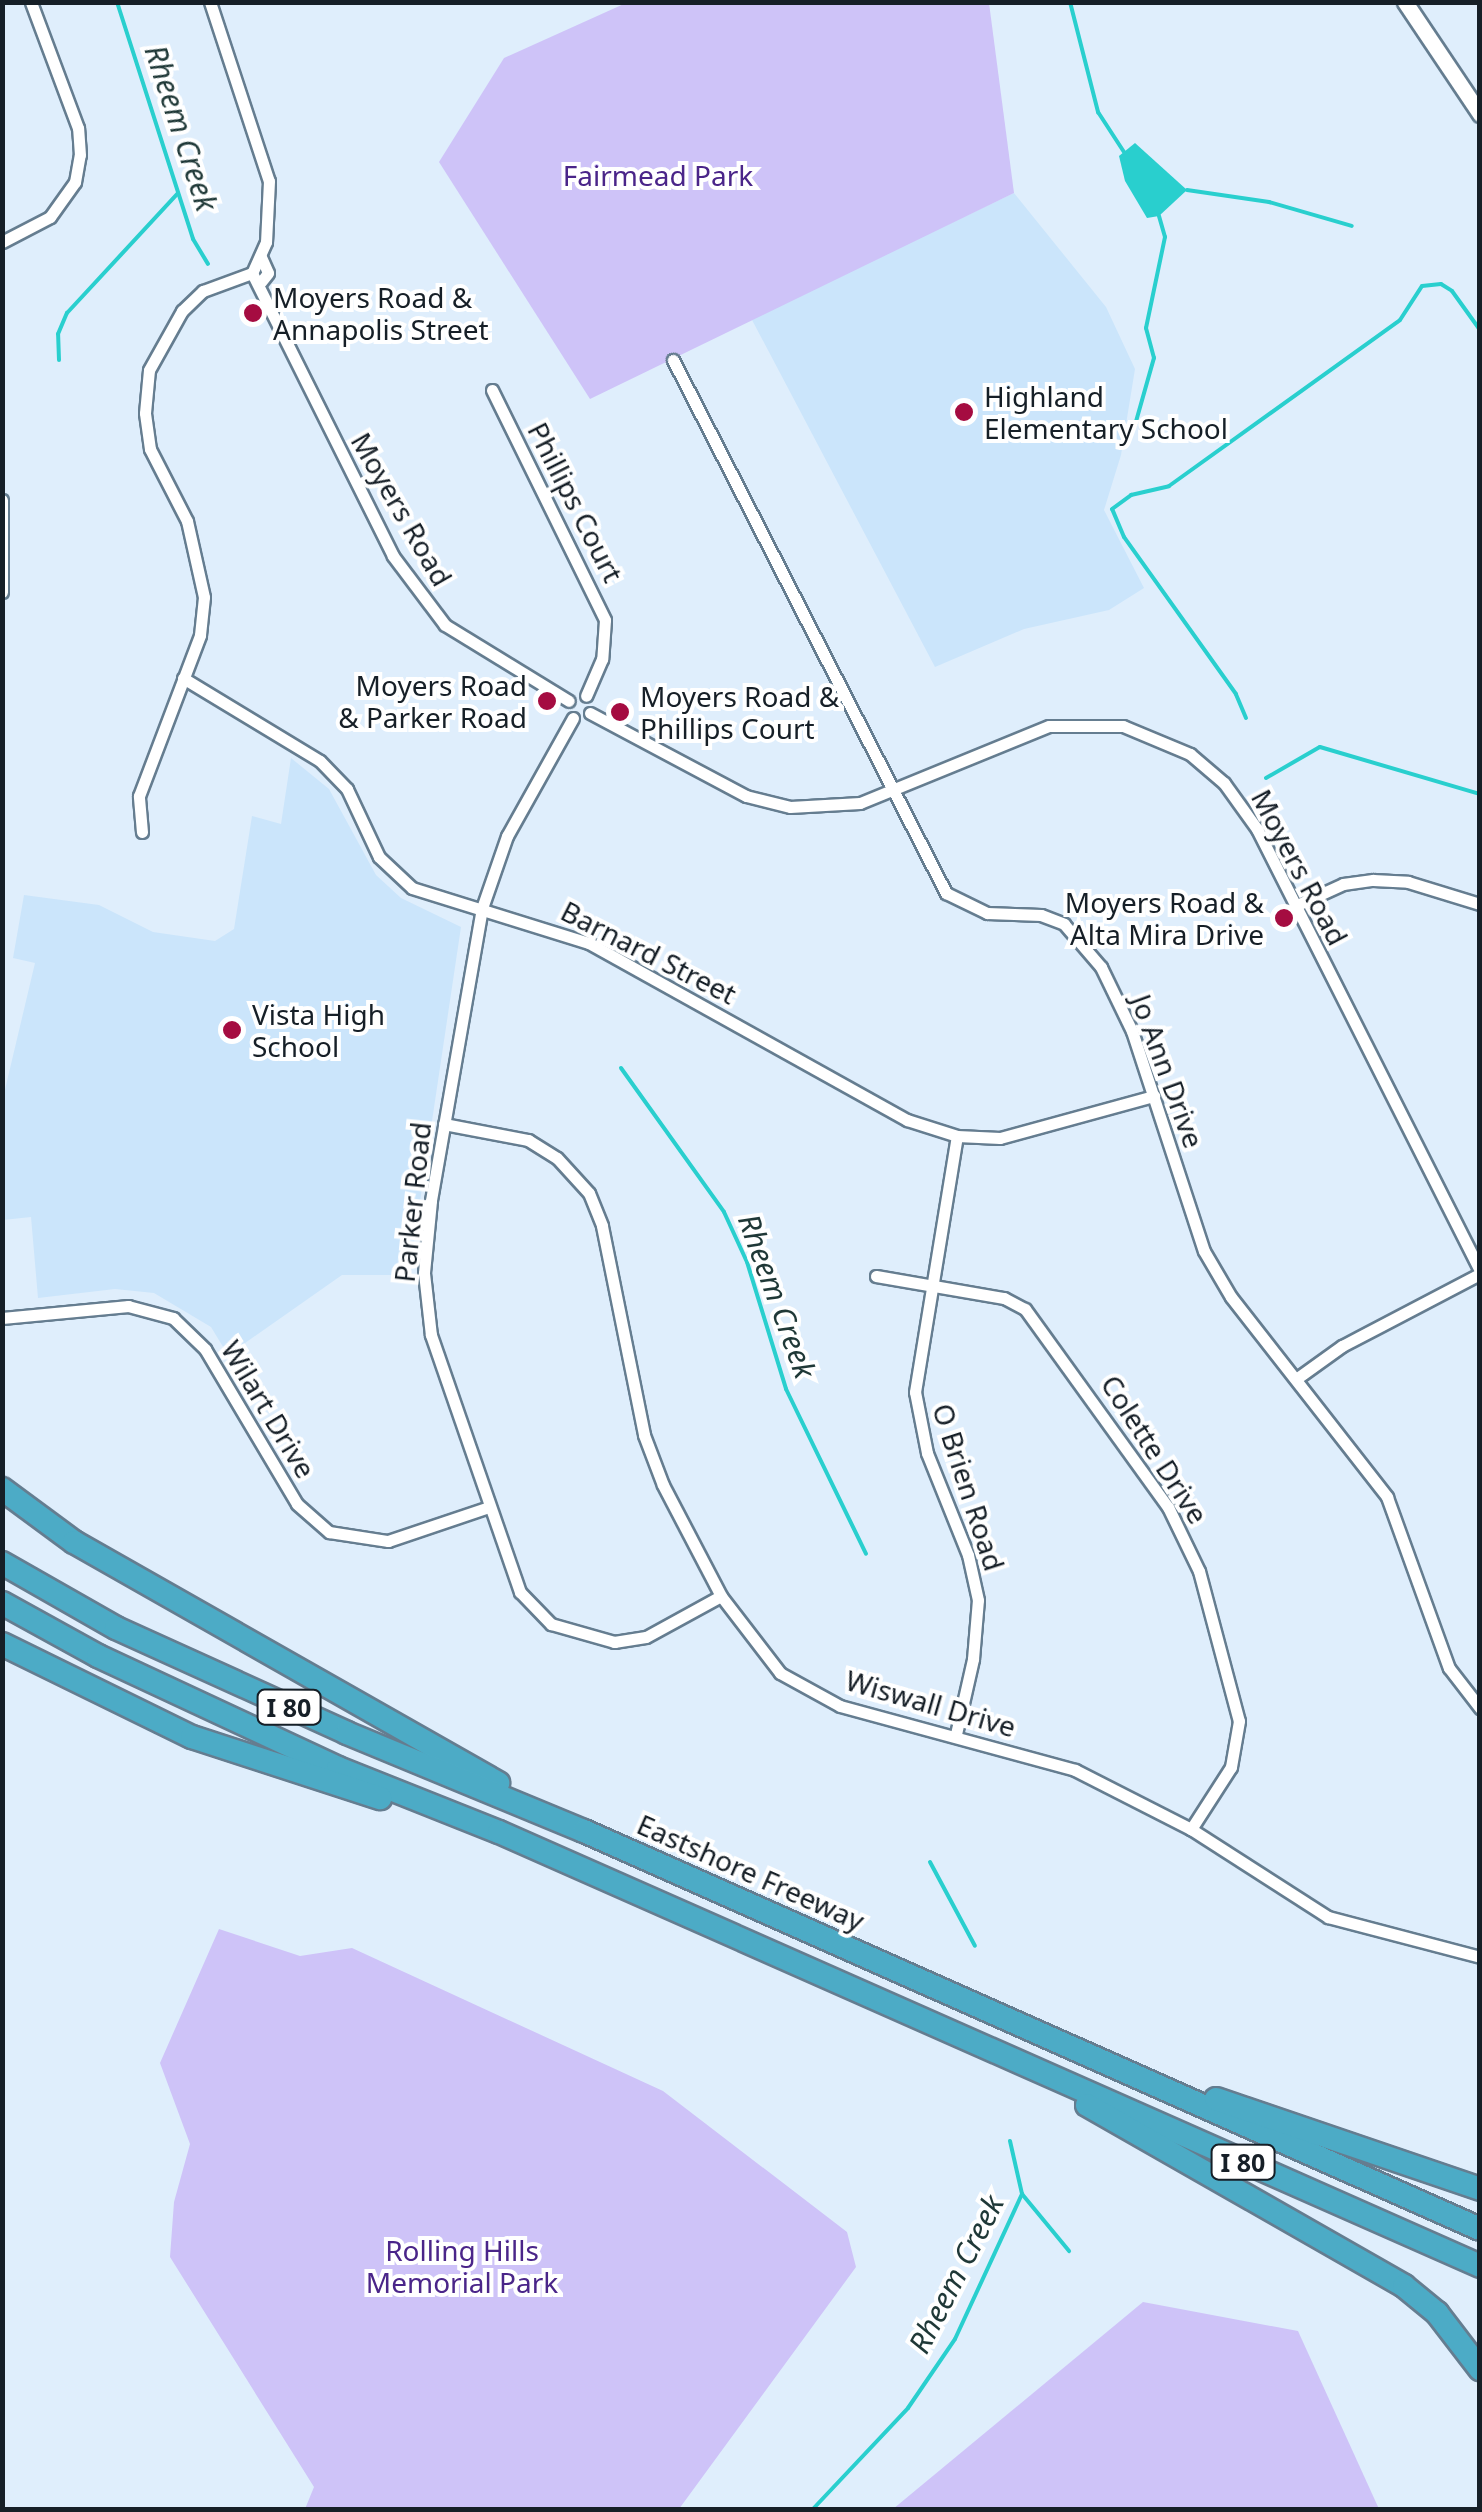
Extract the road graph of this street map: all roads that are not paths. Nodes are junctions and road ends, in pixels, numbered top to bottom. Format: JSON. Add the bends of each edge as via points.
{"nodes":[{"id":1,"x":31,"y":2,"type":"edge"},
{"id":2,"x":210,"y":2,"type":"edge"},
{"id":3,"x":1405,"y":2,"type":"edge"},
{"id":4,"x":1480,"y":114,"type":"edge"},
{"id":5,"x":2,"y":242,"type":"edge"},
{"id":6,"x":257,"y":277,"type":"junction"},
{"id":7,"x":673,"y":360,"type":"dead end"},
{"id":8,"x":492,"y":390,"type":"dead end"},
{"id":9,"x":2,"y":500,"type":"edge"},
{"id":10,"x":2,"y":592,"type":"edge"},
{"id":11,"x":184,"y":678,"type":"junction"},
{"id":12,"x":586,"y":696,"type":"junction"},
{"id":13,"x":569,"y":700,"type":"junction"},
{"id":14,"x":590,"y":713,"type":"junction"},
{"id":15,"x":574,"y":718,"type":"junction"},
{"id":16,"x":894,"y":792,"type":"junction"},
{"id":17,"x":142,"y":832,"type":"dead end"},
{"id":18,"x":1480,"y":904,"type":"edge"},
{"id":19,"x":1295,"y":906,"type":"junction"},
{"id":20,"x":482,"y":908,"type":"junction"},
{"id":21,"x":1154,"y":1096,"type":"junction"},
{"id":22,"x":444,"y":1124,"type":"junction"},
{"id":23,"x":957,"y":1136,"type":"junction"},
{"id":24,"x":1480,"y":1272,"type":"edge"},
{"id":25,"x":876,"y":1276,"type":"dead end"},
{"id":26,"x":930,"y":1285,"type":"junction"},
{"id":27,"x":2,"y":1318,"type":"edge"},
{"id":28,"x":1296,"y":1380,"type":"junction"},
{"id":29,"x":2,"y":1489,"type":"edge"},
{"id":30,"x":486,"y":1508,"type":"junction"},
{"id":31,"x":2,"y":1563,"type":"edge"},
{"id":32,"x":721,"y":1596,"type":"junction"},
{"id":33,"x":2,"y":1603,"type":"edge"},
{"id":34,"x":2,"y":1644,"type":"edge"},
{"id":35,"x":1480,"y":1708,"type":"edge"},
{"id":36,"x":956,"y":1734,"type":"junction"},
{"id":37,"x":1191,"y":1828,"type":"junction"},
{"id":38,"x":584,"y":1831,"type":"junction"},
{"id":39,"x":499,"y":1832,"type":"junction"},
{"id":40,"x":1480,"y":1958,"type":"edge"},
{"id":41,"x":1007,"y":2057,"type":"junction"},
{"id":42,"x":1136,"y":2076,"type":"junction"},
{"id":43,"x":1480,"y":2190,"type":"edge"},
{"id":44,"x":1480,"y":2229,"type":"edge"},
{"id":45,"x":1480,"y":2266,"type":"edge"},
{"id":46,"x":1480,"y":2369,"type":"edge"}],
"edges":[{"from":1,"to":5,"type":"street","via":[[78,128],[80,155],[75,182],[50,217]]},
{"from":2,"to":6,"type":"street","via":[[269,181]]},
{"from":3,"to":4,"type":"street"},
{"from":6,"to":11,"type":"street","via":[[203,291],[182,311],[164,334],[146,392],[150,449],[200,560],[200,635]]},
{"from":6,"to":13,"type":"street","name":"Moyers Road","via":[[267,308],[418,596],[476,650]]},
{"from":7,"to":16,"type":"street","name":"Jo Ann Drive"},
{"from":8,"to":12,"type":"street","name":"Phillips Court","via":[[605,620],[602,659]]},
{"from":9,"to":10,"type":"street"},
{"from":11,"to":17,"type":"street","via":[[139,796]]},
{"from":11,"to":20,"type":"street","name":"Barnard Street","via":[[320,760],[347,790],[394,875],[412,888]]},
{"from":12,"to":13,"type":"street"},
{"from":12,"to":14,"type":"street"},
{"from":13,"to":15,"type":"street"},
{"from":14,"to":15,"type":"street"},
{"from":14,"to":16,"type":"street","name":"Moyers Road","via":[[768,804],[836,808]]},
{"from":15,"to":20,"type":"street","name":"Parker Road","via":[[507,836]]},
{"from":16,"to":19,"type":"street","name":"Moyers Road","via":[[1018,734],[1071,723],[1123,726],[1190,754],[1224,783],[1257,829]]},
{"from":16,"to":21,"type":"street","name":"Jo Ann Drive","via":[[946,893],[987,913],[1042,915],[1085,942],[1132,1031]]},
{"from":18,"to":19,"type":"street","via":[[1408,882],[1373,880],[1343,884]]},
{"from":19,"to":24,"type":"street","name":"Moyers Road"},
{"from":20,"to":22,"type":"street","name":"Parker Road"},
{"from":20,"to":23,"type":"street","name":"Barnard Street","via":[[589,942],[907,1120]]},
{"from":21,"to":23,"type":"street","name":"Barnard Street","via":[[1028,1133]]},
{"from":21,"to":28,"type":"street","name":"Jo Ann Drive","via":[[1204,1251]]},
{"from":22,"to":30,"type":"street","name":"Parker Road","via":[[424,1273],[430,1335]]},
{"from":22,"to":32,"type":"street","name":"Wiswall Drive","via":[[528,1140],[558,1158],[589,1192],[602,1226],[644,1436]]},
{"from":23,"to":26,"type":"street","name":"O Brien Road"},
{"from":24,"to":28,"type":"street","via":[[1342,1346]]},
{"from":25,"to":26,"type":"street","name":"Colette Drive"},
{"from":26,"to":36,"type":"street","name":"O Brien Road","via":[[914,1392],[918,1422],[978,1600]]},
{"from":26,"to":37,"type":"street","name":"Colette Drive","via":[[1004,1298],[1042,1324],[1188,1544],[1239,1721],[1231,1767]]},
{"from":27,"to":30,"type":"street","name":"Wilart Drive","via":[[128,1306],[173,1318],[205,1350],[297,1504],[329,1532],[388,1541]]},
{"from":28,"to":35,"type":"street","name":"Jo Ann Drive","via":[[1387,1497],[1449,1668]]},
{"from":29,"to":38,"type":"highway","via":[[74,1542]]},
{"from":30,"to":32,"type":"street","name":"Parker Road","via":[[520,1592],[551,1624],[583,1637],[646,1637]]},
{"from":31,"to":38,"type":"highway","name":"Eastshore Freeway","number":"I 80","via":[[134,1636]]},
{"from":32,"to":36,"type":"street","name":"Wiswall Drive","via":[[780,1673],[812,1692],[840,1706]]},
{"from":33,"to":39,"type":"highway","number":"I 80","via":[[98,1656],[338,1768]]},
{"from":34,"to":39,"type":"highway","via":[[192,1737],[283,1772]]},
{"from":36,"to":37,"type":"street","name":"Wiswall Drive","via":[[1075,1770]]},
{"from":37,"to":40,"type":"street","name":"Wiswall Drive","via":[[1328,1917]]},
{"from":38,"to":42,"type":"highway","name":"Eastshore Freeway","number":"I 80"},
{"from":39,"to":41,"type":"highway","number":"I 80"},
{"from":41,"to":45,"type":"highway","number":"I 80"},
{"from":41,"to":46,"type":"highway","via":[[1404,2286],[1445,2321]]},
{"from":42,"to":43,"type":"highway"},
{"from":42,"to":44,"type":"highway","name":"Eastshore Freeway","number":"I 80"}]}
